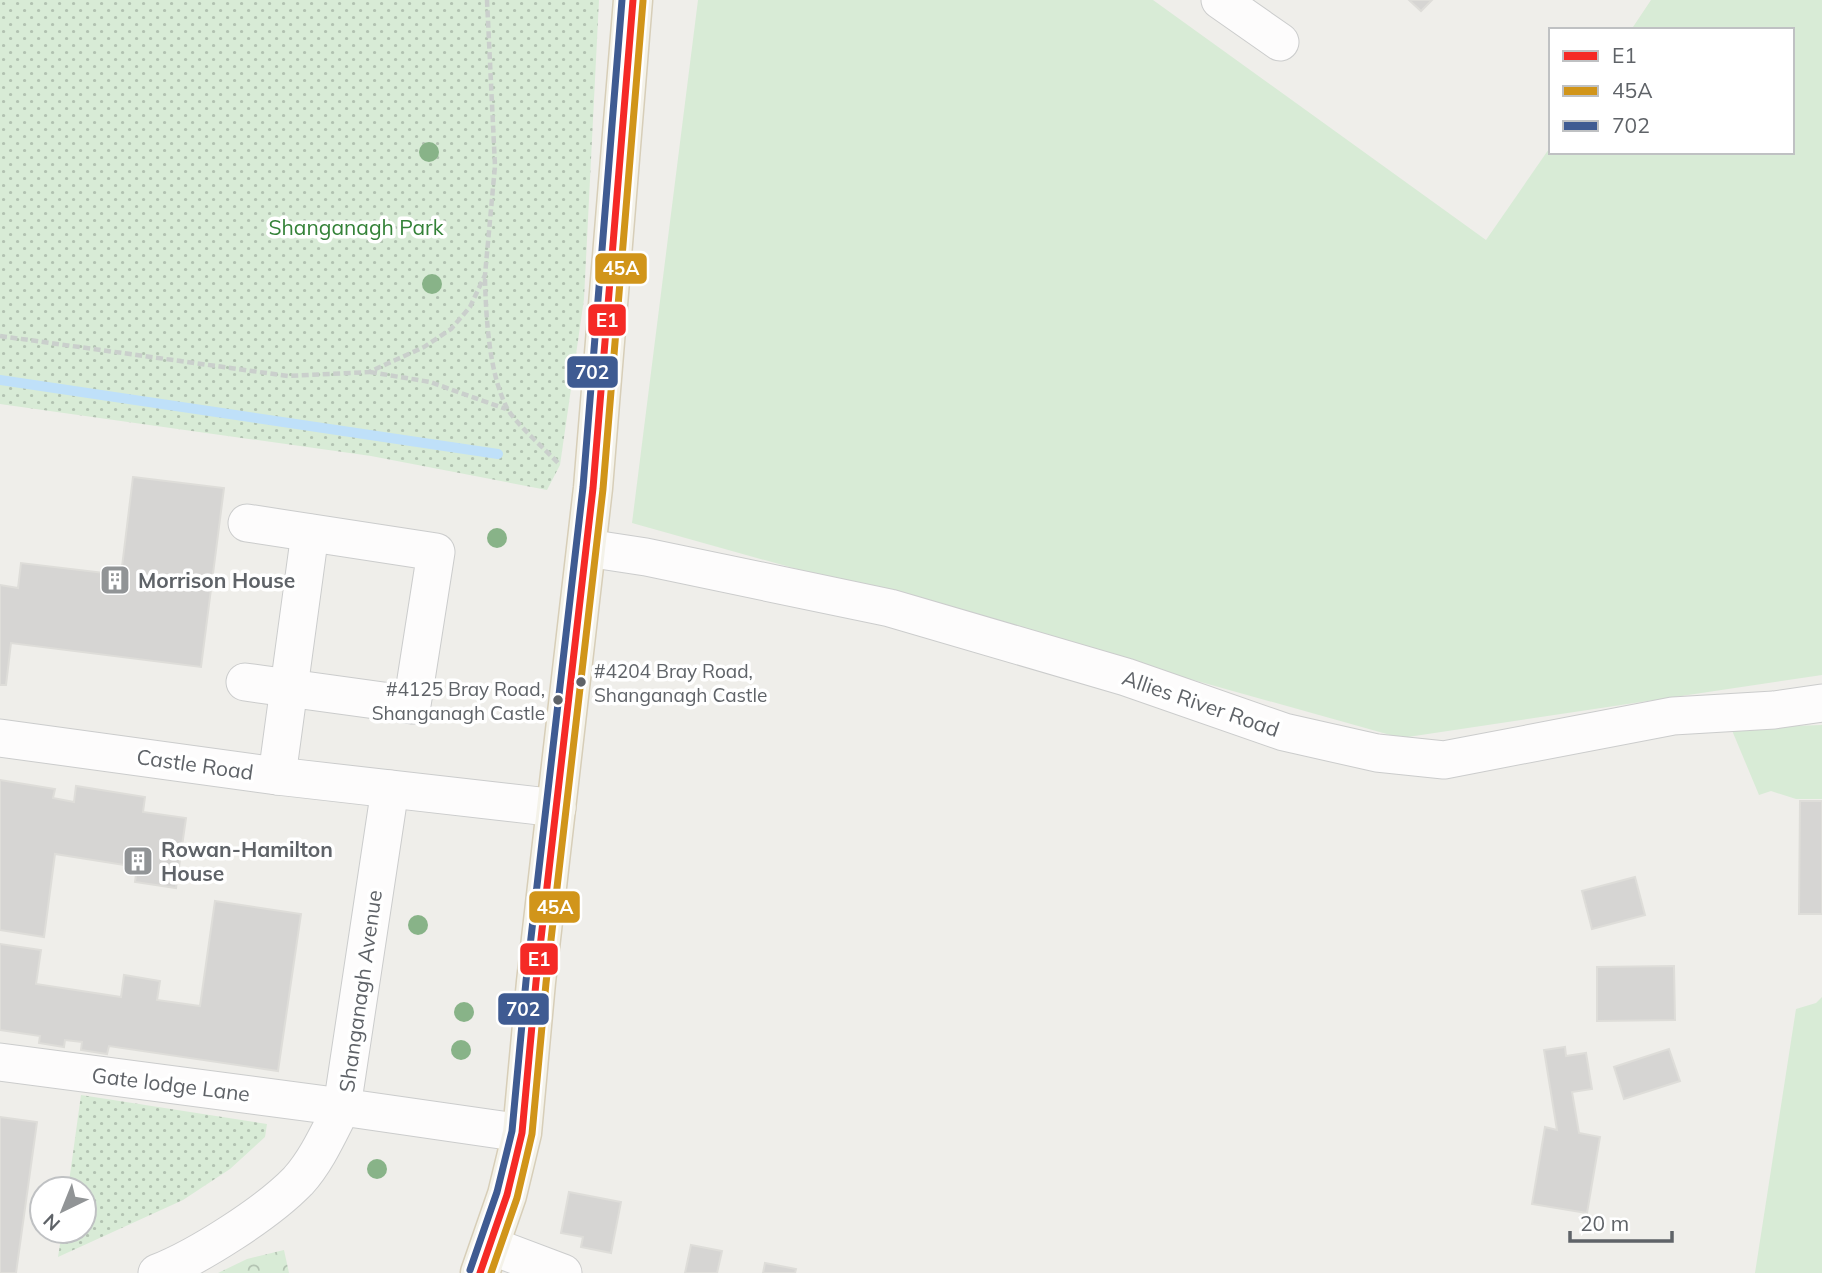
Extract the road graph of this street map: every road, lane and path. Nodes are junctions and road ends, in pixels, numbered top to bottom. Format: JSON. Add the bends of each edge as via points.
{"nodes":[{"id":1,"x":487,"y":0,"type":"edge"},
{"id":2,"x":633,"y":0,"type":"edge"},
{"id":3,"x":1220,"y":0,"type":"edge"},
{"id":4,"x":1280,"y":42,"type":"dead end"},
{"id":5,"x":485,"y":275,"type":"junction"},
{"id":6,"x":0,"y":336,"type":"edge"},
{"id":7,"x":369,"y":372,"type":"junction"},
{"id":8,"x":507,"y":410,"type":"junction"},
{"id":9,"x":593,"y":488,"type":"junction"},
{"id":10,"x":247,"y":523,"type":"dead end"},
{"id":11,"x":310,"y":533,"type":"junction"},
{"id":12,"x":587,"y":548,"type":"junction"},
{"id":13,"x":245,"y":682,"type":"dead end"},
{"id":14,"x":289,"y":688,"type":"junction"},
{"id":15,"x":1822,"y":703,"type":"edge"},
{"id":16,"x":0,"y":738,"type":"edge"},
{"id":17,"x":277,"y":776,"type":"junction"},
{"id":18,"x":390,"y":789,"type":"junction"},
{"id":19,"x":557,"y":808,"type":"junction"},
{"id":20,"x":0,"y":1062,"type":"edge"},
{"id":21,"x":342,"y":1107,"type":"junction"},
{"id":22,"x":522,"y":1133,"type":"junction"},
{"id":23,"x":485,"y":1259,"type":"edge"},
{"id":24,"x":157,"y":1273,"type":"edge"},
{"id":25,"x":563,"y":1273,"type":"edge"}],
"edges":[{"from":1,"to":5,"type":"path","via":[[495,166]]},
{"from":2,"to":9,"type":"main road"},
{"from":3,"to":4,"type":"street"},
{"from":5,"to":7,"type":"path","via":[[470,307],[451,329],[404,358]]},
{"from":5,"to":8,"type":"path","via":[[486,329]]},
{"from":6,"to":7,"type":"path","via":[[288,376]]},
{"from":7,"to":8,"type":"path","via":[[430,382]]},
{"from":8,"to":9,"type":"path","via":[[572,477]]},
{"from":9,"to":12,"type":"main road"},
{"from":10,"to":11,"type":"street"},
{"from":11,"to":14,"type":"street"},
{"from":11,"to":14,"type":"street","via":[[436,552],[412,705]]},
{"from":12,"to":15,"type":"street","name":"Allies River Road","via":[[890,608],[1126,677],[1284,732],[1377,752],[1444,760],[1673,716]]},
{"from":12,"to":19,"type":"main road"},
{"from":13,"to":14,"type":"street"},
{"from":14,"to":17,"type":"street"},
{"from":16,"to":17,"type":"street","name":"Castle Road"},
{"from":17,"to":18,"type":"street","name":"Castle Road"},
{"from":18,"to":19,"type":"street","name":"Castle Road"},
{"from":18,"to":21,"type":"street","name":"Shanganagh Avenue"},
{"from":19,"to":22,"type":"main road"},
{"from":20,"to":21,"type":"street","name":"Gate lodge Lane"},
{"from":21,"to":22,"type":"street","name":"Gate lodge Lane"},
{"from":21,"to":24,"type":"street","name":"Shanganagh Avenue","via":[[298,1180],[264,1210]]},
{"from":22,"to":23,"type":"main road"},
{"from":23,"to":25,"type":"street"}]}
